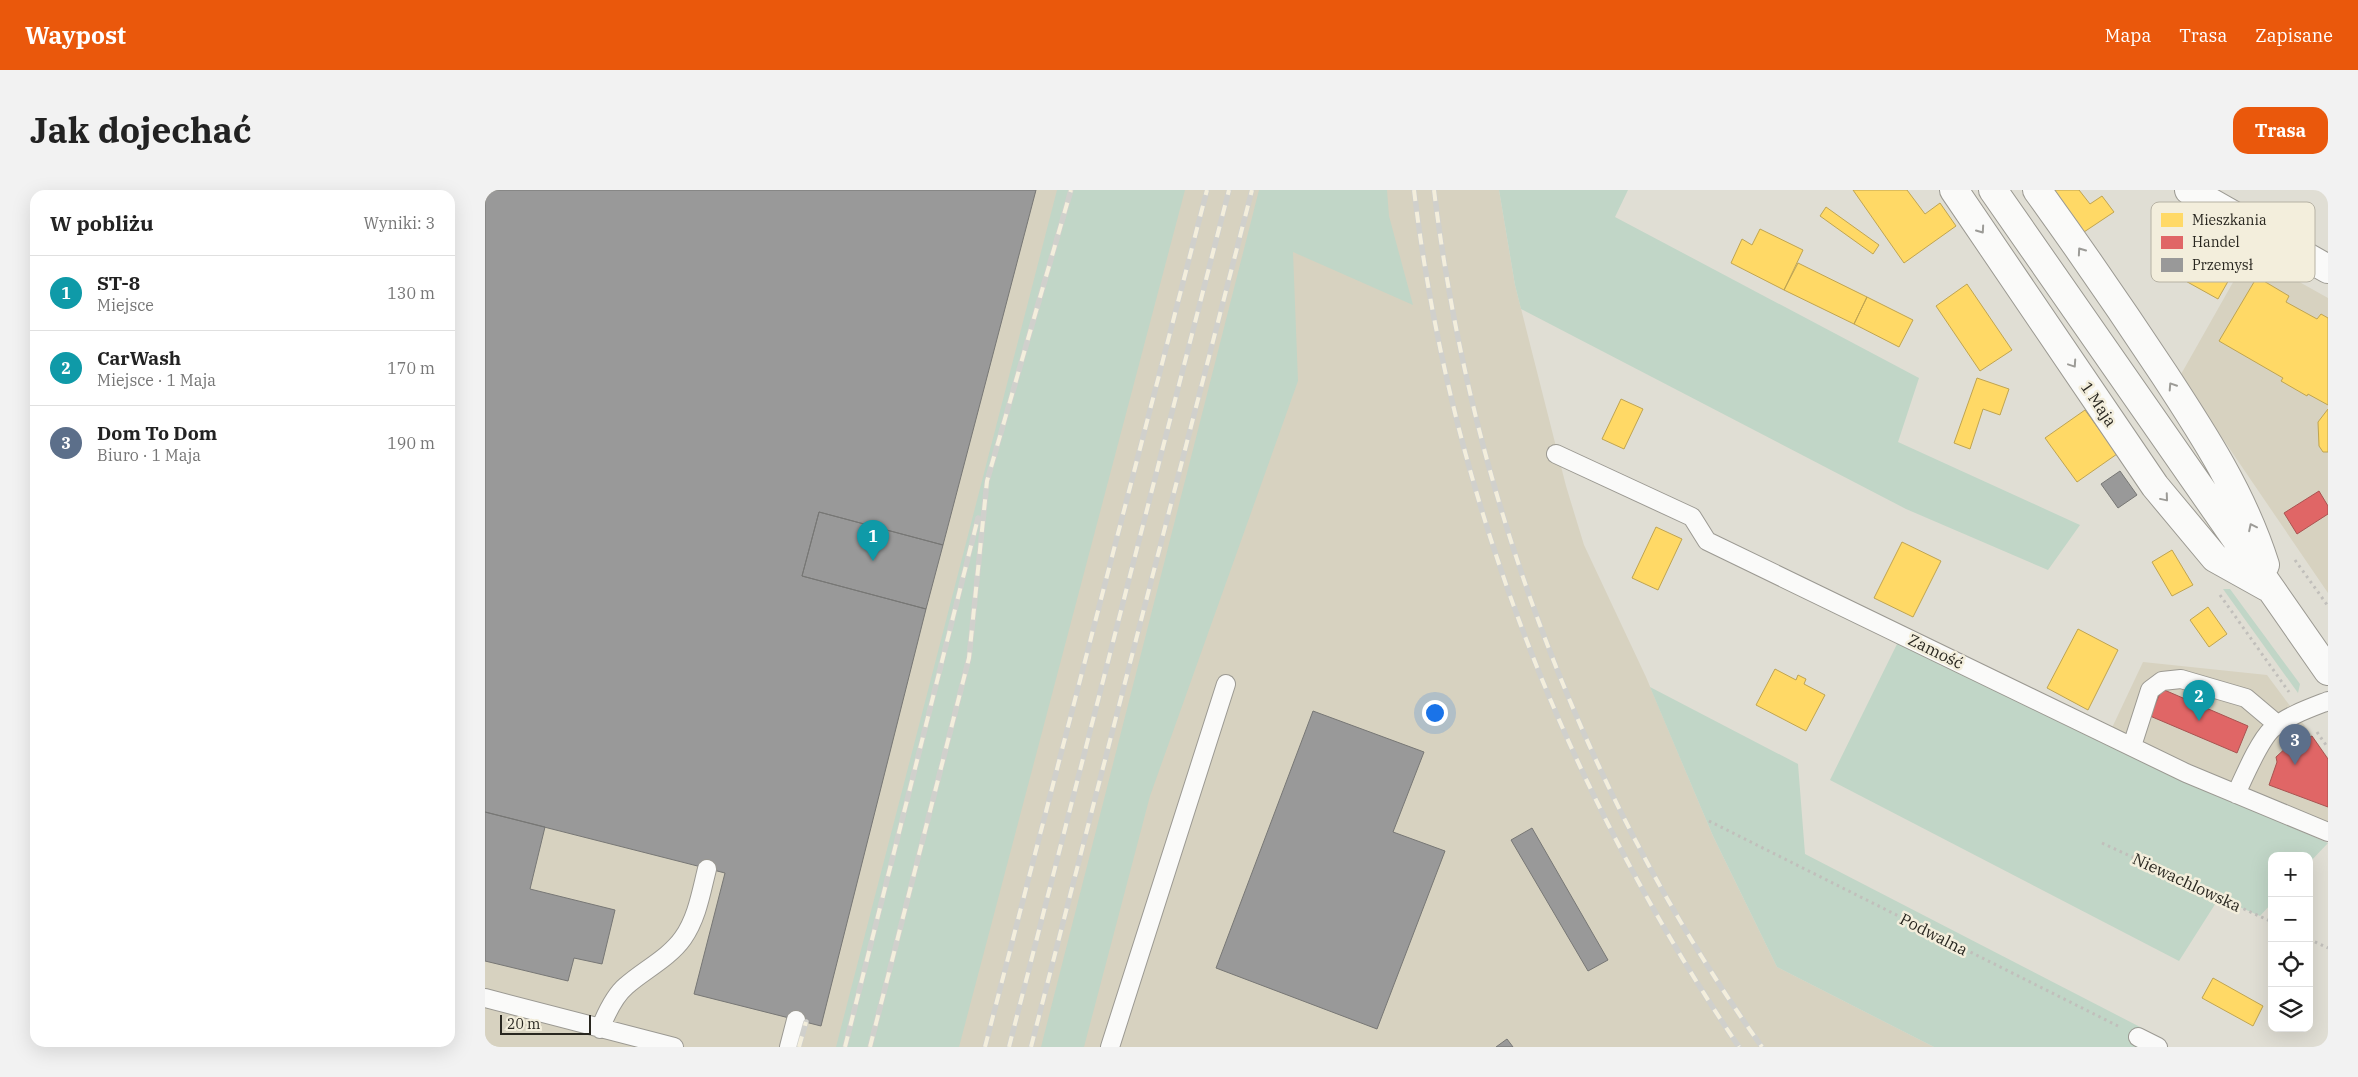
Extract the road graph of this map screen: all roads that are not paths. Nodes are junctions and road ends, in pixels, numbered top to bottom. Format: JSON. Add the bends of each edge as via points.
{"nodes":[{"id":1,"x":1953,"y":190,"type":"edge"},
{"id":2,"x":1993,"y":190,"type":"edge"},
{"id":3,"x":2037,"y":190,"type":"edge"},
{"id":4,"x":2189,"y":190,"type":"edge"},
{"id":5,"x":2210,"y":202,"type":"edge"},
{"id":6,"x":2315,"y":262,"type":"edge"},
{"id":7,"x":2328,"y":269,"type":"edge"},
{"id":8,"x":1556,"y":454,"type":"dead end"},
{"id":9,"x":2272,"y":590,"type":"junction"},
{"id":10,"x":2328,"y":671,"type":"edge"},
{"id":11,"x":1226,"y":684,"type":"dead end"},
{"id":12,"x":2328,"y":701,"type":"edge"},
{"id":13,"x":2278,"y":725,"type":"junction"},
{"id":14,"x":2132,"y":746,"type":"junction"},
{"id":15,"x":2236,"y":794,"type":"junction"},
{"id":16,"x":2328,"y":832,"type":"edge"},
{"id":17,"x":707,"y":869,"type":"dead end"},
{"id":18,"x":485,"y":998,"type":"edge"},
{"id":19,"x":796,"y":1020,"type":"dead end"},
{"id":20,"x":600,"y":1028,"type":"junction"},
{"id":21,"x":2138,"y":1037,"type":"road end"},
{"id":22,"x":674,"y":1047,"type":"edge"},
{"id":23,"x":789,"y":1047,"type":"edge"},
{"id":24,"x":1110,"y":1047,"type":"edge"},
{"id":25,"x":2159,"y":1047,"type":"edge"}],
"edges":[{"from":1,"to":9,"type":"street","name":"1 Maja","one_way":true,"via":[[2155,486],[2215,558]]},
{"from":2,"to":9,"type":"street","name":"1 Maja"},
{"from":9,"to":3,"type":"street","name":"1 Maja","one_way":true,"via":[[2255,534],[2215,451]]},
{"from":4,"to":5,"type":"street"},
{"from":6,"to":7,"type":"street"},
{"from":8,"to":14,"type":"lane","name":"Zamość","via":[[1692,517],[1707,541]]},
{"from":9,"to":10,"type":"street","name":"1 Maja"},
{"from":11,"to":24,"type":"lane"},
{"from":12,"to":13,"type":"lane"},
{"from":13,"to":14,"type":"lane","via":[[2246,698],[2181,679],[2162,681],[2150,690]]},
{"from":13,"to":15,"type":"lane","via":[[2271,730]]},
{"from":14,"to":15,"type":"lane","name":"Zamość"},
{"from":15,"to":16,"type":"lane","name":"Zamość"},
{"from":17,"to":20,"type":"lane","via":[[694,918],[682,939],[625,987]]},
{"from":18,"to":20,"type":"lane"},
{"from":19,"to":23,"type":"lane"},
{"from":20,"to":22,"type":"lane"},
{"from":21,"to":25,"type":"lane"}]}
